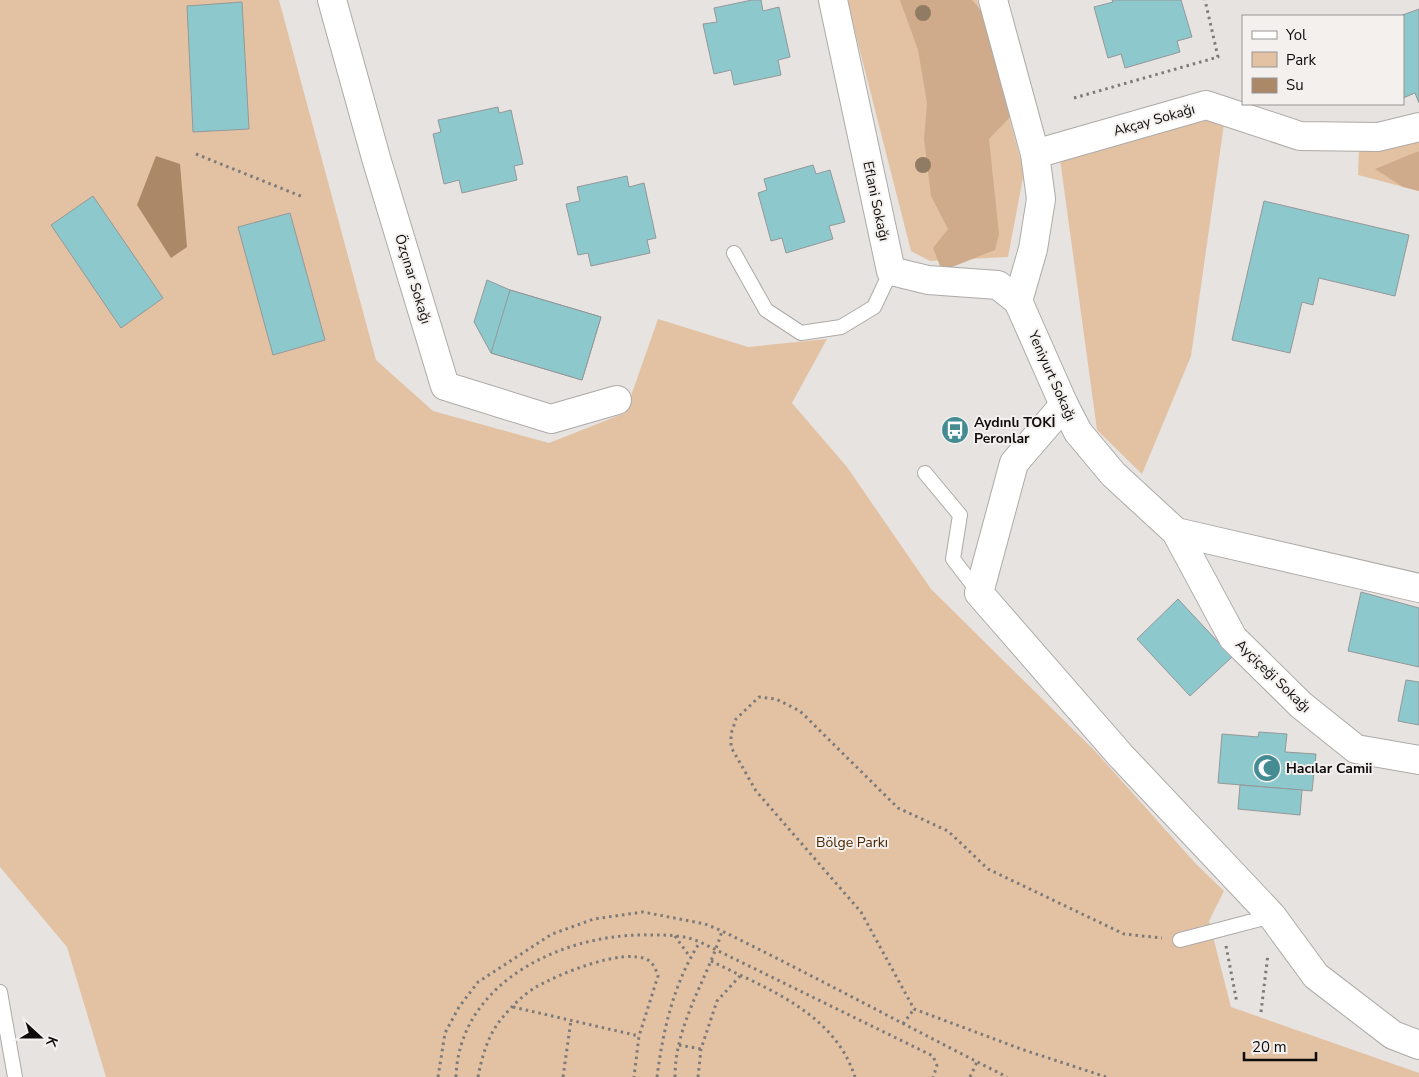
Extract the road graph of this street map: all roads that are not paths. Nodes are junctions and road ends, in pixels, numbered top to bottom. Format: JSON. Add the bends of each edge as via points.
{"nodes":[{"id":1,"x":332,"y":0,"type":"edge"},
{"id":2,"x":833,"y":0,"type":"edge"},
{"id":3,"x":993,"y":0,"type":"edge"},
{"id":4,"x":1419,"y":126,"type":"edge"},
{"id":5,"x":1035,"y":154,"type":"junction"},
{"id":6,"x":734,"y":253,"type":"dead end"},
{"id":7,"x":891,"y":272,"type":"junction"},
{"id":8,"x":1018,"y":301,"type":"junction"},
{"id":9,"x":617,"y":400,"type":"dead end"},
{"id":10,"x":1064,"y":405,"type":"junction"},
{"id":11,"x":925,"y":473,"type":"dead end"},
{"id":12,"x":1176,"y":532,"type":"junction"},
{"id":13,"x":1419,"y":588,"type":"edge"},
{"id":14,"x":979,"y":593,"type":"junction"},
{"id":15,"x":1419,"y":760,"type":"edge"},
{"id":16,"x":1272,"y":916,"type":"junction"},
{"id":17,"x":1180,"y":940,"type":"road end"},
{"id":18,"x":0,"y":992,"type":"edge"},
{"id":19,"x":1419,"y":1045,"type":"edge"},
{"id":20,"x":15,"y":1077,"type":"edge"}],
"edges":[{"from":1,"to":9,"type":"street","name":"Özçınar Sokağı","via":[[445,386],[551,419]]},
{"from":2,"to":7,"type":"street","name":"Eflani Sokağı"},
{"from":3,"to":5,"type":"street"},
{"from":4,"to":5,"type":"street","name":"Akçay Sokağı","via":[[1378,137],[1300,136],[1206,105]]},
{"from":5,"to":8,"type":"street","via":[[1041,199],[1033,249]]},
{"from":6,"to":7,"type":"lane","via":[[766,310],[801,333],[841,328],[874,307]]},
{"from":7,"to":8,"type":"street","via":[[928,280],[998,285]]},
{"from":8,"to":10,"type":"street","name":"Yeniyurt Sokağı"},
{"from":10,"to":12,"type":"street","name":"Yeniyurt Sokağı","via":[[1078,432],[1113,474]]},
{"from":10,"to":14,"type":"street","via":[[1014,463]]},
{"from":11,"to":14,"type":"lane","via":[[960,515],[953,559]]},
{"from":12,"to":13,"type":"street","name":"Yeniyurt Sokağı"},
{"from":12,"to":15,"type":"street","name":"Ayçiçeği Sokağı","via":[[1233,638],[1301,705],[1356,749]]},
{"from":14,"to":16,"type":"street","via":[[1122,756]]},
{"from":16,"to":17,"type":"lane"},
{"from":16,"to":19,"type":"street","via":[[1316,976],[1393,1035]]},
{"from":18,"to":20,"type":"lane"}]}
